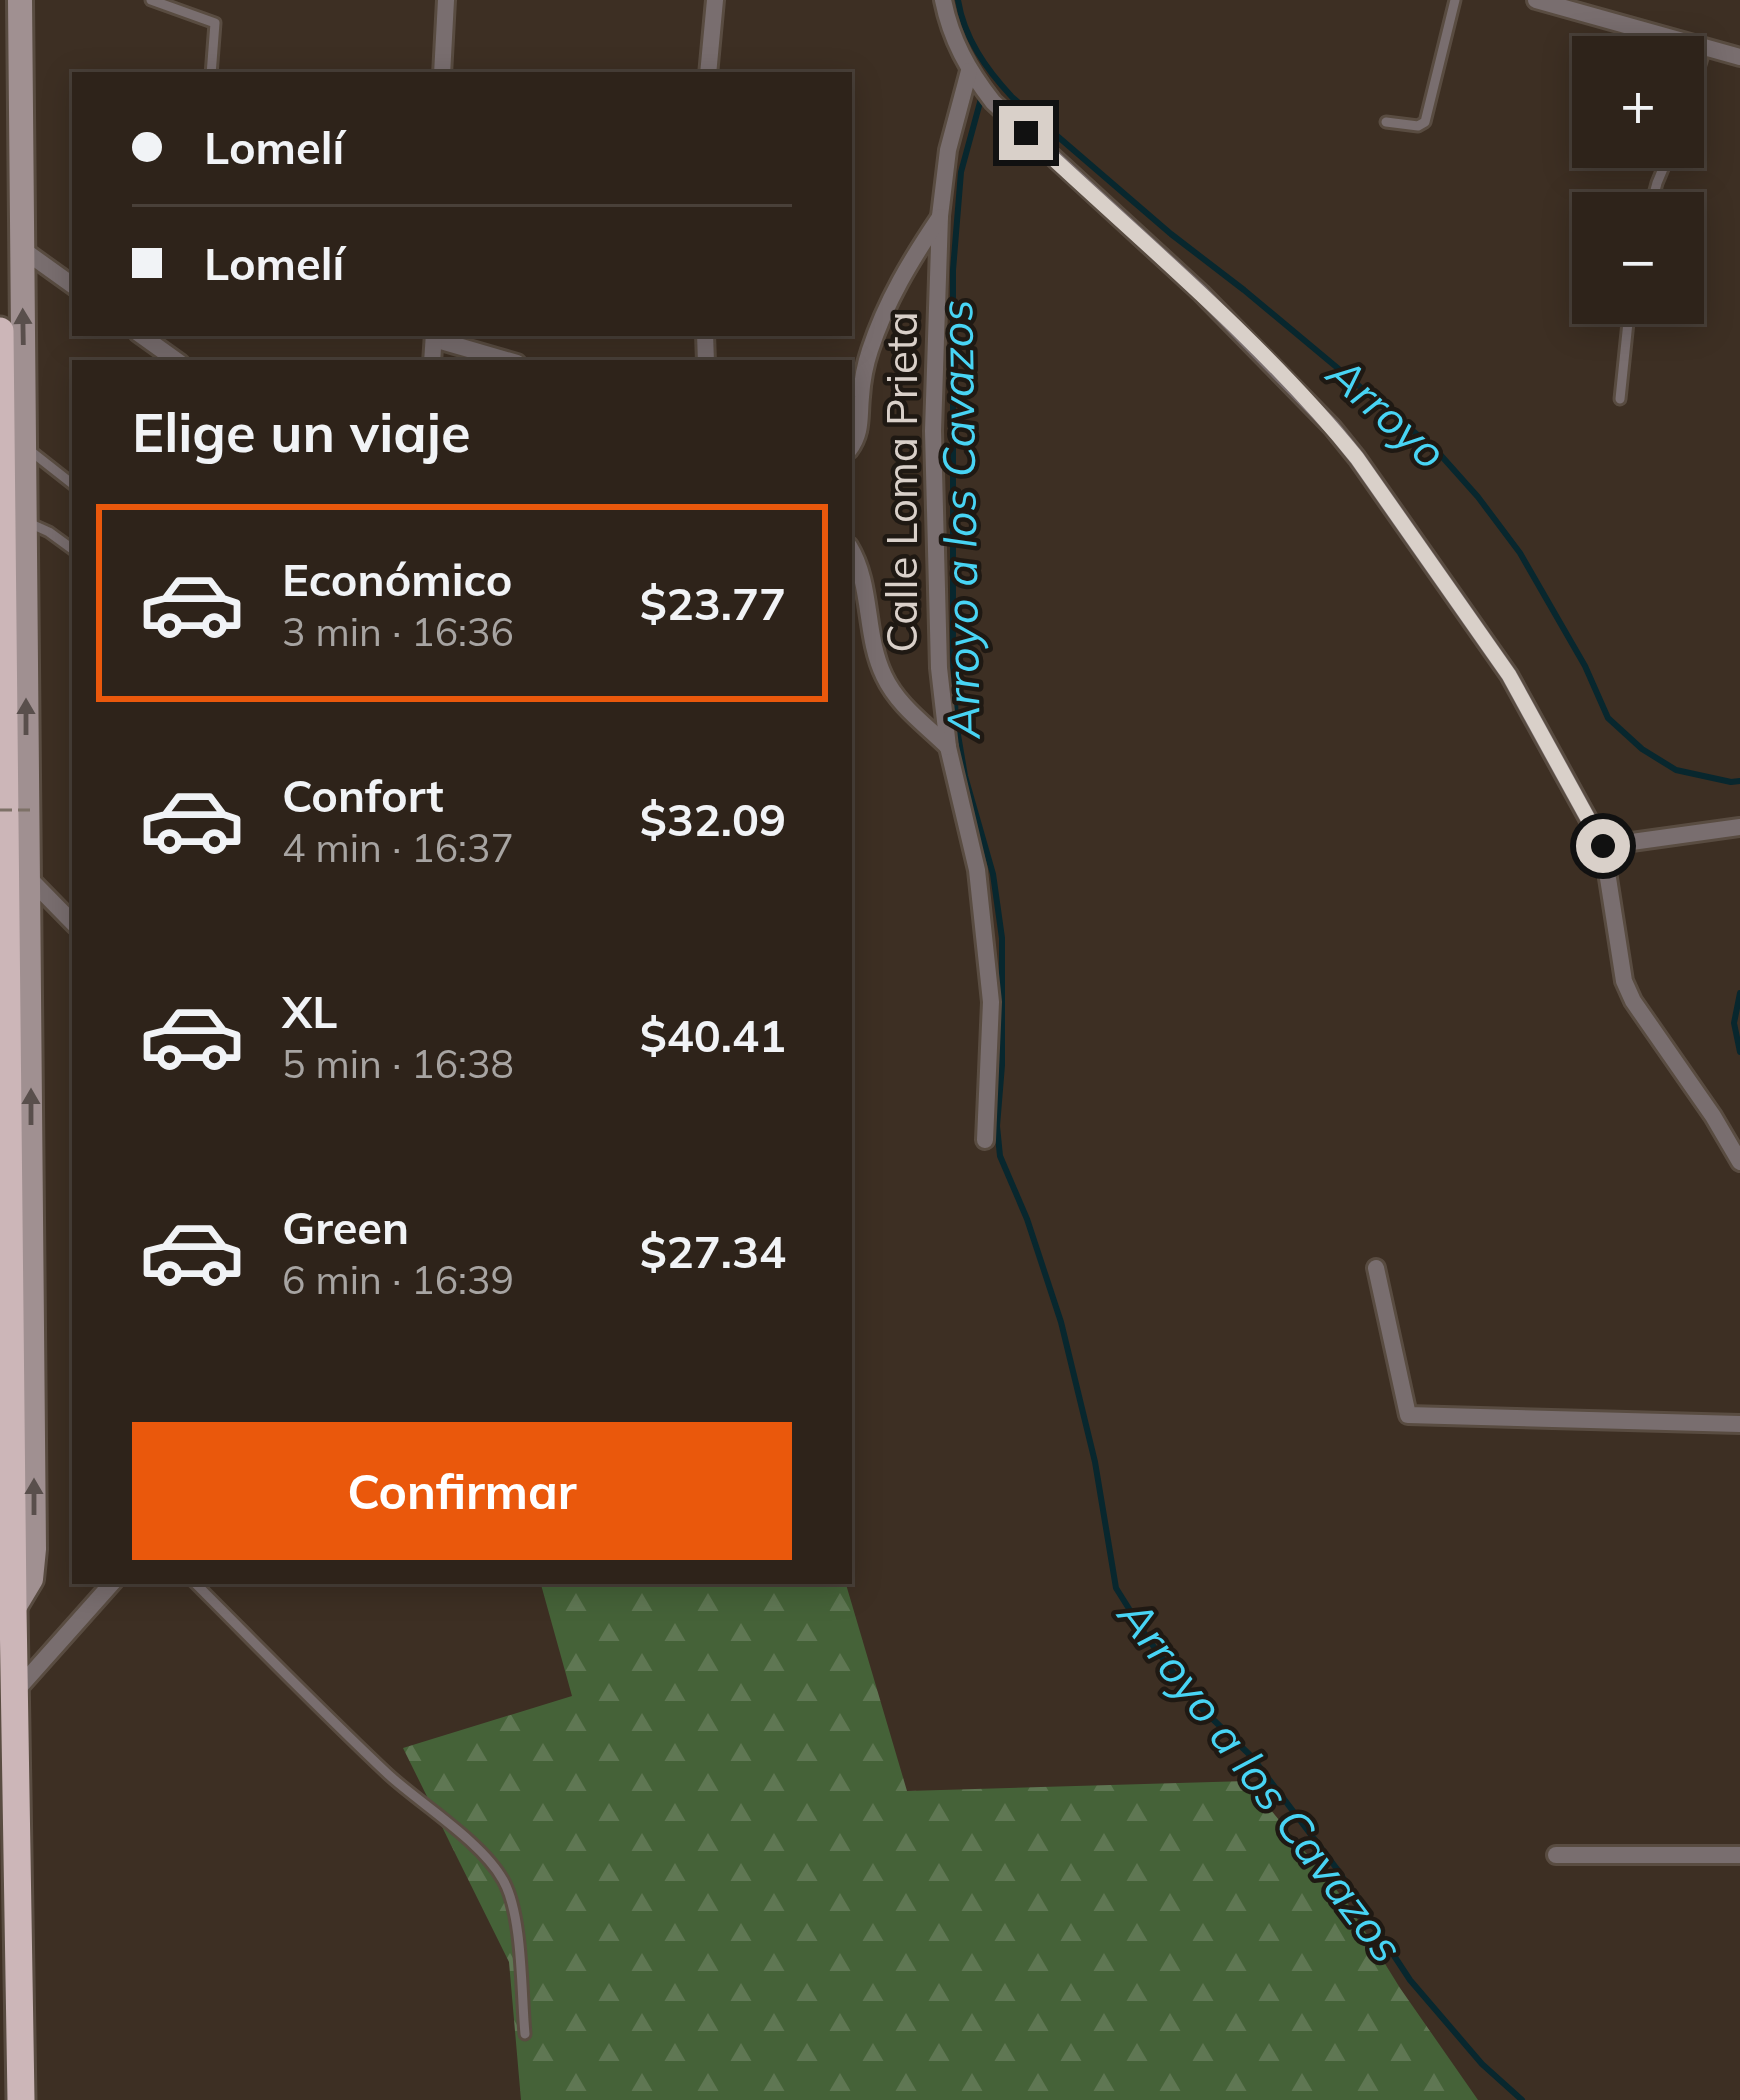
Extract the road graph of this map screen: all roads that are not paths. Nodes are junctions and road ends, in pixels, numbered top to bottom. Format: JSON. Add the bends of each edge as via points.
{"nodes":[{"id":1,"x":20,"y":0,"type":"edge"},
{"id":2,"x":151,"y":0,"type":"edge"},
{"id":3,"x":446,"y":0,"type":"edge"},
{"id":4,"x":715,"y":0,"type":"edge"},
{"id":5,"x":944,"y":0,"type":"edge"},
{"id":6,"x":1455,"y":0,"type":"edge"},
{"id":7,"x":1536,"y":0,"type":"edge"},
{"id":8,"x":1705,"y":48,"type":"junction"},
{"id":9,"x":1704,"y":51,"type":"edge"},
{"id":10,"x":1740,"y":58,"type":"edge"},
{"id":11,"x":969,"y":71,"type":"junction"},
{"id":12,"x":211,"y":72,"type":"edge"},
{"id":13,"x":442,"y":72,"type":"edge"},
{"id":14,"x":707,"y":72,"type":"edge"},
{"id":15,"x":1386,"y":122,"type":"dead end"},
{"id":16,"x":940,"y":216,"type":"junction"},
{"id":17,"x":22,"y":249,"type":"junction"},
{"id":18,"x":72,"y":285,"type":"edge"},
{"id":19,"x":1628,"y":324,"type":"edge"},
{"id":20,"x":0,"y":331,"type":"edge"},
{"id":21,"x":142,"y":336,"type":"edge"},
{"id":22,"x":434,"y":336,"type":"edge"},
{"id":23,"x":176,"y":360,"type":"edge"},
{"id":24,"x":508,"y":360,"type":"edge"},
{"id":25,"x":1620,"y":399,"type":"dead end"},
{"id":26,"x":24,"y":446,"type":"junction"},
{"id":27,"x":852,"y":446,"type":"edge"},
{"id":28,"x":72,"y":484,"type":"edge"},
{"id":29,"x":25,"y":520,"type":"junction"},
{"id":30,"x":72,"y":549,"type":"edge"},
{"id":31,"x":852,"y":552,"type":"edge"},
{"id":32,"x":949,"y":747,"type":"junction"},
{"id":33,"x":1740,"y":827,"type":"edge"},
{"id":34,"x":1603,"y":846,"type":"junction"},
{"id":35,"x":28,"y":877,"type":"junction"},
{"id":36,"x":72,"y":922,"type":"edge"},
{"id":37,"x":985,"y":1139,"type":"dead end"},
{"id":38,"x":1740,"y":1162,"type":"edge"},
{"id":39,"x":1376,"y":1268,"type":"dead end"},
{"id":40,"x":1740,"y":1424,"type":"edge"},
{"id":41,"x":111,"y":1584,"type":"edge"},
{"id":42,"x":196,"y":1584,"type":"edge"},
{"id":43,"x":13,"y":1609,"type":"junction"},
{"id":44,"x":15,"y":1692,"type":"junction"},
{"id":45,"x":1556,"y":1855,"type":"dead end"},
{"id":46,"x":1740,"y":1855,"type":"edge"},
{"id":47,"x":524,"y":2033,"type":"dead end"},
{"id":48,"x":22,"y":2100,"type":"edge"}],
"edges":[{"from":1,"to":17,"type":"main road"},
{"from":2,"to":12,"type":"lane","via":[[215,22]]},
{"from":3,"to":13,"type":"street"},
{"from":4,"to":14,"type":"street"},
{"from":5,"to":11,"type":"street"},
{"from":6,"to":15,"type":"lane","via":[[1425,122]]},
{"from":7,"to":8,"type":"street"},
{"from":8,"to":9,"type":"lane"},
{"from":8,"to":10,"type":"street"},
{"from":11,"to":16,"type":"street","name":"Calle Loma Prieta"},
{"from":11,"to":34,"type":"street","via":[[1332,427],[1509,675]]},
{"from":16,"to":27,"type":"street","via":[[884,312]]},
{"from":16,"to":32,"type":"street","name":"Calle Loma Prieta","via":[[934,454]]},
{"from":17,"to":18,"type":"street"},
{"from":26,"to":17,"type":"main road","one_way":true},
{"from":19,"to":25,"type":"lane"},
{"from":20,"to":43,"type":"highway"},
{"from":21,"to":23,"type":"street"},
{"from":22,"to":24,"type":"street"},
{"from":26,"to":28,"type":"lane"},
{"from":26,"to":29,"type":"main road"},
{"from":29,"to":30,"type":"lane"},
{"from":35,"to":29,"type":"main road","one_way":true},
{"from":31,"to":32,"type":"street","name":"Calle Loma Prieta","via":[[884,678]]},
{"from":32,"to":37,"type":"street","name":"Calle Loma Prieta","via":[[986,940]]},
{"from":33,"to":34,"type":"street"},
{"from":34,"to":38,"type":"street","via":[[1624,981]]},
{"from":35,"to":36,"type":"street"},
{"from":43,"to":35,"type":"main road","one_way":true,"via":[[31,1579],[34,1549]]},
{"from":39,"to":40,"type":"street","via":[[1408,1414]]},
{"from":41,"to":44,"type":"street"},
{"from":42,"to":47,"type":"lane","via":[[505,1881]]},
{"from":43,"to":44,"type":"highway"},
{"from":44,"to":48,"type":"highway"},
{"from":45,"to":46,"type":"street"}]}
